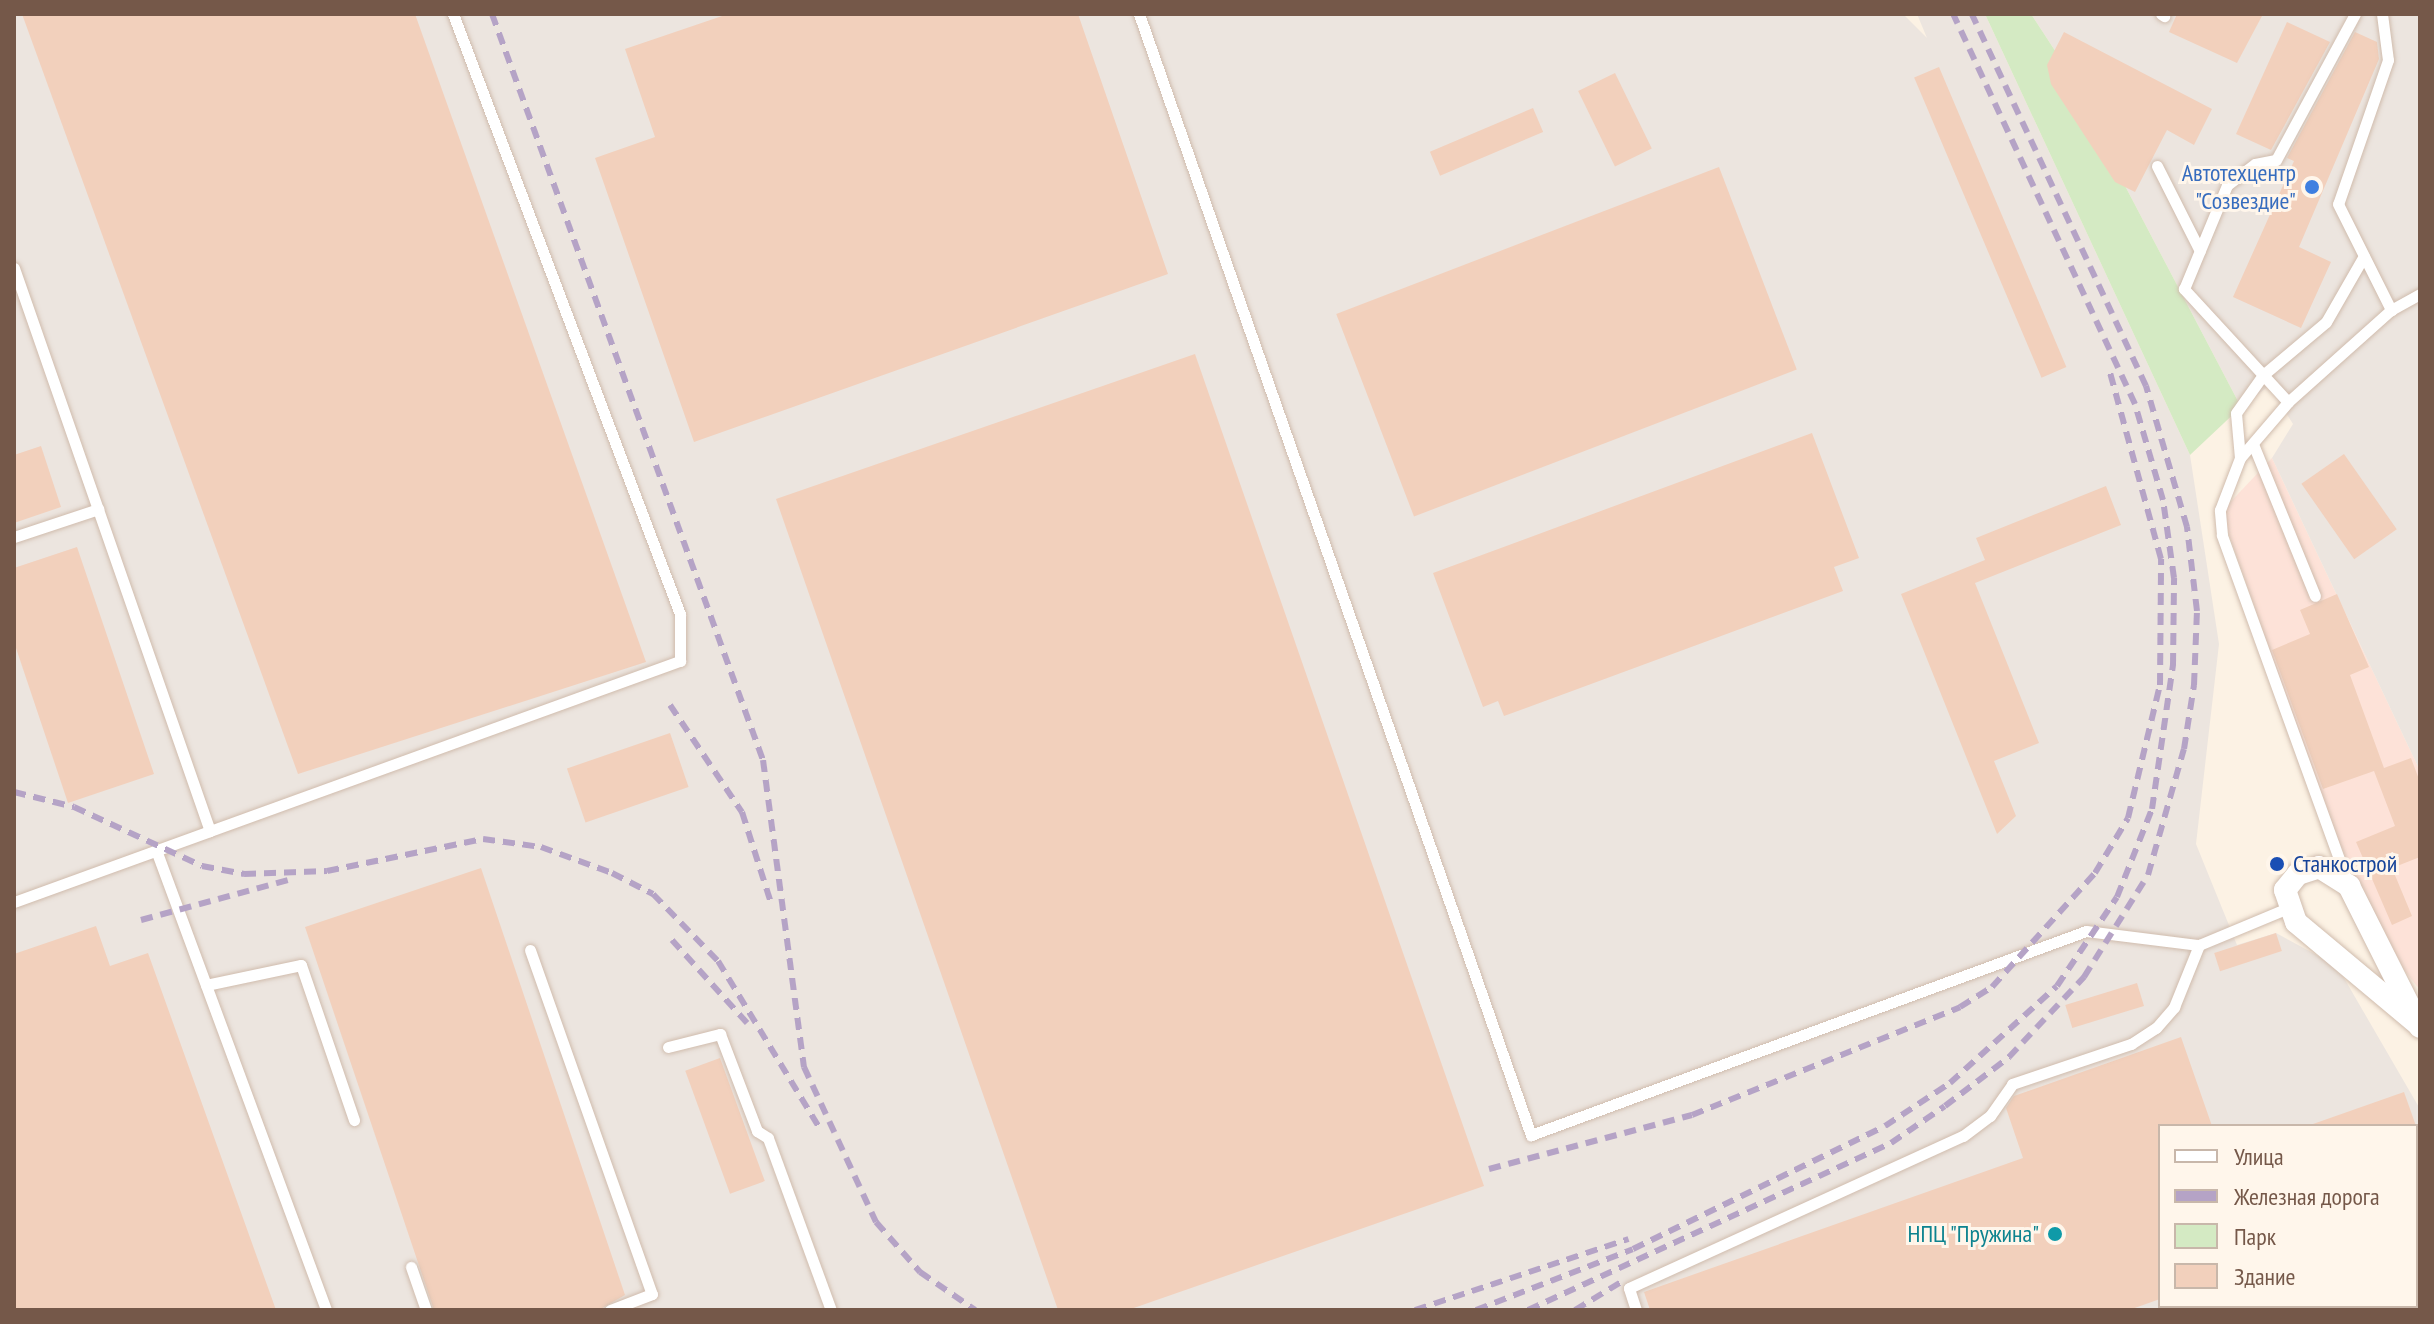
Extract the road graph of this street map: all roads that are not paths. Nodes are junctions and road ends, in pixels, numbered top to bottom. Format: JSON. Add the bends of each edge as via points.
{"nodes":[{"id":1,"x":453,"y":14,"type":"edge"},
{"id":2,"x":1139,"y":14,"type":"edge"},
{"id":3,"x":2355,"y":14,"type":"edge"},
{"id":4,"x":2382,"y":14,"type":"edge"},
{"id":5,"x":2157,"y":166,"type":"dead end"},
{"id":6,"x":2200,"y":251,"type":"junction"},
{"id":7,"x":2364,"y":256,"type":"junction"},
{"id":8,"x":15,"y":274,"type":"edge"},
{"id":9,"x":2420,"y":294,"type":"edge"},
{"id":10,"x":2391,"y":310,"type":"junction"},
{"id":11,"x":2263,"y":375,"type":"junction"},
{"id":12,"x":2288,"y":402,"type":"junction"},
{"id":13,"x":2253,"y":444,"type":"junction"},
{"id":14,"x":2240,"y":458,"type":"junction"},
{"id":15,"x":98,"y":509,"type":"junction"},
{"id":16,"x":14,"y":537,"type":"edge"},
{"id":17,"x":2315,"y":596,"type":"dead end"},
{"id":18,"x":210,"y":831,"type":"junction"},
{"id":19,"x":156,"y":850,"type":"junction"},
{"id":20,"x":2349,"y":886,"type":"junction"},
{"id":21,"x":14,"y":902,"type":"edge"},
{"id":22,"x":2288,"y":908,"type":"junction"},
{"id":23,"x":2199,"y":945,"type":"junction"},
{"id":24,"x":530,"y":950,"type":"dead end"},
{"id":25,"x":206,"y":985,"type":"junction"},
{"id":26,"x":2420,"y":1026,"type":"edge"},
{"id":27,"x":668,"y":1047,"type":"dead end"},
{"id":28,"x":354,"y":1120,"type":"dead end"},
{"id":29,"x":411,"y":1267,"type":"dead end"},
{"id":30,"x":326,"y":1310,"type":"edge"},
{"id":31,"x":426,"y":1310,"type":"edge"},
{"id":32,"x":610,"y":1310,"type":"edge"},
{"id":33,"x":831,"y":1310,"type":"edge"},
{"id":34,"x":1636,"y":1310,"type":"edge"}],
"edges":[{"from":1,"to":18,"type":"lane","via":[[680,614],[680,661]]},
{"from":2,"to":23,"type":"lane","via":[[1531,1135],[2086,931]]},
{"from":3,"to":6,"type":"lane","via":[[2276,160],[2255,164],[2227,185]]},
{"from":4,"to":7,"type":"lane","via":[[2388,60],[2338,204]]},
{"from":5,"to":6,"type":"lane"},
{"from":6,"to":11,"type":"lane","via":[[2184,289]]},
{"from":7,"to":10,"type":"lane"},
{"from":7,"to":11,"type":"lane","via":[[2326,322]]},
{"from":8,"to":15,"type":"lane"},
{"from":9,"to":10,"type":"lane"},
{"from":10,"to":12,"type":"lane"},
{"from":11,"to":12,"type":"lane"},
{"from":11,"to":14,"type":"lane","via":[[2236,413]]},
{"from":12,"to":13,"type":"lane"},
{"from":13,"to":14,"type":"lane"},
{"from":13,"to":17,"type":"lane"},
{"from":14,"to":20,"type":"lane","via":[[2220,510],[2222,535]]},
{"from":15,"to":16,"type":"lane"},
{"from":15,"to":18,"type":"lane"},
{"from":18,"to":19,"type":"lane"},
{"from":19,"to":21,"type":"lane"},
{"from":19,"to":25,"type":"lane"},
{"from":20,"to":22,"type":"street","via":[[2319,867],[2298,874],[2285,890]]},
{"from":20,"to":26,"type":"street"},
{"from":22,"to":23,"type":"lane"},
{"from":22,"to":26,"type":"street"},
{"from":23,"to":34,"type":"lane","via":[[2174,1007],[2156,1028],[2131,1044],[2012,1084],[1990,1116],[1963,1136],[1629,1288]]},
{"from":24,"to":32,"type":"lane","via":[[652,1294]]},
{"from":25,"to":28,"type":"lane","via":[[301,965]]},
{"from":25,"to":30,"type":"lane"},
{"from":27,"to":33,"type":"lane","via":[[720,1034],[757,1131],[768,1138]]},
{"from":29,"to":31,"type":"lane"}]}
